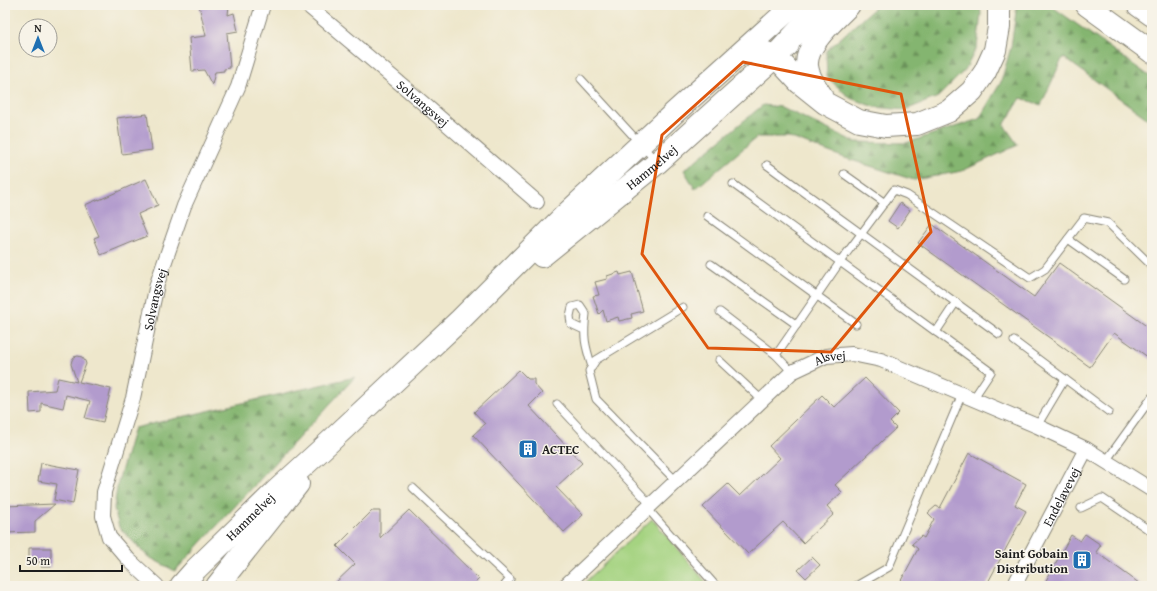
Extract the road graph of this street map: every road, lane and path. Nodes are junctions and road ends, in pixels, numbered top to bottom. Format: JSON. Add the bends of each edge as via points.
{"nodes":[{"id":1,"x":263,"y":5,"type":"edge"},
{"id":2,"x":307,"y":5,"type":"edge"},
{"id":3,"x":794,"y":5,"type":"edge"},
{"id":4,"x":822,"y":5,"type":"edge"},
{"id":5,"x":836,"y":5,"type":"edge"},
{"id":6,"x":849,"y":5,"type":"edge"},
{"id":7,"x":998,"y":5,"type":"edge"},
{"id":8,"x":1087,"y":5,"type":"edge"},
{"id":9,"x":1138,"y":5,"type":"edge"},
{"id":10,"x":1152,"y":15,"type":"edge"},
{"id":11,"x":1152,"y":52,"type":"edge"},
{"id":12,"x":739,"y":55,"type":"junction"},
{"id":13,"x":775,"y":56,"type":"junction"},
{"id":14,"x":581,"y":79,"type":"dead end"},
{"id":15,"x":825,"y":103,"type":"junction"},
{"id":16,"x":641,"y":144,"type":"junction"},
{"id":17,"x":657,"y":163,"type":"junction"},
{"id":18,"x":767,"y":165,"type":"dead end"},
{"id":19,"x":844,"y":174,"type":"dead end"},
{"id":20,"x":733,"y":184,"type":"dead end"},
{"id":21,"x":537,"y":202,"type":"dead end"},
{"id":22,"x":885,"y":203,"type":"junction"},
{"id":23,"x":707,"y":216,"type":"dead end"},
{"id":24,"x":862,"y":234,"type":"junction"},
{"id":25,"x":1068,"y":239,"type":"junction"},
{"id":26,"x":840,"y":262,"type":"junction"},
{"id":27,"x":711,"y":264,"type":"dead end"},
{"id":28,"x":1152,"y":266,"type":"edge"},
{"id":29,"x":1124,"y":279,"type":"dead end"},
{"id":30,"x":817,"y":296,"type":"junction"},
{"id":31,"x":956,"y":302,"type":"junction"},
{"id":32,"x":683,"y":307,"type":"dead end"},
{"id":33,"x":720,"y":312,"type":"dead end"},
{"id":34,"x":460,"y":320,"type":"junction"},
{"id":35,"x":856,"y":324,"type":"dead end"},
{"id":36,"x":797,"y":325,"type":"junction"},
{"id":37,"x":584,"y":330,"type":"dead end"},
{"id":38,"x":936,"y":332,"type":"junction"},
{"id":39,"x":999,"y":334,"type":"dead end"},
{"id":40,"x":1014,"y":341,"type":"dead end"},
{"id":41,"x":776,"y":355,"type":"junction"},
{"id":42,"x":719,"y":360,"type":"dead end"},
{"id":43,"x":592,"y":367,"type":"junction"},
{"id":44,"x":792,"y":372,"type":"junction"},
{"id":45,"x":1065,"y":379,"type":"junction"},
{"id":46,"x":1152,"y":396,"type":"edge"},
{"id":47,"x":968,"y":397,"type":"junction"},
{"id":48,"x":762,"y":400,"type":"junction"},
{"id":49,"x":557,"y":404,"type":"dead end"},
{"id":50,"x":1109,"y":412,"type":"dead end"},
{"id":51,"x":1037,"y":426,"type":"junction"},
{"id":52,"x":1086,"y":449,"type":"junction"},
{"id":53,"x":321,"y":450,"type":"junction"},
{"id":54,"x":1106,"y":461,"type":"junction"},
{"id":55,"x":676,"y":481,"type":"junction"},
{"id":56,"x":412,"y":488,"type":"dead end"},
{"id":57,"x":1152,"y":490,"type":"edge"},
{"id":58,"x":276,"y":491,"type":"junction"},
{"id":59,"x":649,"y":507,"type":"junction"},
{"id":60,"x":1081,"y":508,"type":"dead end"},
{"id":61,"x":1152,"y":532,"type":"edge"},
{"id":62,"x":158,"y":586,"type":"edge"},
{"id":63,"x":180,"y":586,"type":"edge"},
{"id":64,"x":197,"y":586,"type":"edge"},
{"id":65,"x":216,"y":586,"type":"edge"},
{"id":66,"x":504,"y":586,"type":"edge"},
{"id":67,"x":565,"y":586,"type":"edge"},
{"id":68,"x":716,"y":586,"type":"edge"},
{"id":69,"x":856,"y":586,"type":"edge"},
{"id":70,"x":1014,"y":586,"type":"edge"}],
"edges":[{"from":1,"to":62,"type":"street","name":"Solvangsvej","via":[[238,86],[184,206],[157,284],[133,398],[104,492],[103,516],[109,537],[137,569]]},
{"from":2,"to":21,"type":"street","name":"Solvangsvej"},
{"from":3,"to":12,"type":"main road","name":"Hammelvej"},
{"from":4,"to":13,"type":"main road"},
{"from":5,"to":13,"type":"main road","name":"Hammelvej"},
{"from":6,"to":15,"type":"main road","via":[[812,46],[808,56],[810,77]]},
{"from":7,"to":15,"type":"main road","via":[[999,27],[995,50],[985,72],[972,91],[949,111],[917,124],[886,126],[859,122]]},
{"from":8,"to":11,"type":"main road"},
{"from":9,"to":10,"type":"main road"},
{"from":12,"to":13,"type":"main road","via":[[764,52]]},
{"from":12,"to":16,"type":"main road","name":"Hammelvej"},
{"from":13,"to":15,"type":"main road","via":[[800,83]]},
{"from":13,"to":17,"type":"main road","name":"Hammelvej"},
{"from":14,"to":16,"type":"lane"},
{"from":16,"to":17,"type":"lane"},
{"from":16,"to":34,"type":"main road","name":"Hammelvej"},
{"from":17,"to":34,"type":"main road","name":"Hammelvej"},
{"from":18,"to":24,"type":"lane"},
{"from":19,"to":22,"type":"lane"},
{"from":20,"to":26,"type":"lane"},
{"from":22,"to":24,"type":"lane"},
{"from":22,"to":25,"type":"lane","via":[[894,190],[908,195],[1030,278],[1045,269]]},
{"from":23,"to":30,"type":"lane"},
{"from":24,"to":26,"type":"lane"},
{"from":24,"to":31,"type":"lane"},
{"from":25,"to":28,"type":"lane","via":[[1084,218],[1108,223]]},
{"from":25,"to":29,"type":"lane"},
{"from":26,"to":30,"type":"lane"},
{"from":26,"to":38,"type":"lane"},
{"from":27,"to":36,"type":"lane"},
{"from":30,"to":35,"type":"lane"},
{"from":30,"to":36,"type":"lane"},
{"from":31,"to":38,"type":"lane"},
{"from":31,"to":39,"type":"lane"},
{"from":32,"to":43,"type":"lane","via":[[596,360]]},
{"from":33,"to":41,"type":"lane"},
{"from":34,"to":53,"type":"main road","name":"Hammelvej"},
{"from":36,"to":41,"type":"lane"},
{"from":37,"to":43,"type":"lane"},
{"from":38,"to":47,"type":"lane","via":[[991,372]]},
{"from":40,"to":45,"type":"lane"},
{"from":41,"to":44,"type":"lane"},
{"from":42,"to":48,"type":"lane"},
{"from":43,"to":55,"type":"lane","via":[[589,371],[596,399]]},
{"from":44,"to":47,"type":"street","name":"Alsvej","via":[[826,356],[852,354],[881,360]]},
{"from":44,"to":48,"type":"street","name":"Alsvej"},
{"from":45,"to":50,"type":"lane"},
{"from":45,"to":51,"type":"lane"},
{"from":46,"to":54,"type":"lane"},
{"from":47,"to":51,"type":"street","name":"Alsvej"},
{"from":47,"to":69,"type":"lane","via":[[889,567]]},
{"from":48,"to":55,"type":"street","name":"Alsvej"},
{"from":49,"to":59,"type":"lane"},
{"from":51,"to":52,"type":"street","name":"Alsvej"},
{"from":52,"to":54,"type":"street","name":"Alsvej"},
{"from":52,"to":70,"type":"street","name":"Endelavevej"},
{"from":53,"to":58,"type":"main road","name":"Hammelvej"},
{"from":53,"to":65,"type":"main road","name":"Hammelvej","via":[[292,493]]},
{"from":54,"to":57,"type":"street","name":"Alsvej"},
{"from":55,"to":59,"type":"street","name":"Alsvej"},
{"from":56,"to":66,"type":"lane","via":[[510,579]]},
{"from":58,"to":63,"type":"main road","name":"Hammelvej"},
{"from":58,"to":64,"type":"main road"},
{"from":59,"to":67,"type":"street","name":"Alsvej"},
{"from":59,"to":68,"type":"lane"},
{"from":60,"to":61,"type":"lane","via":[[1102,498]]}]}
